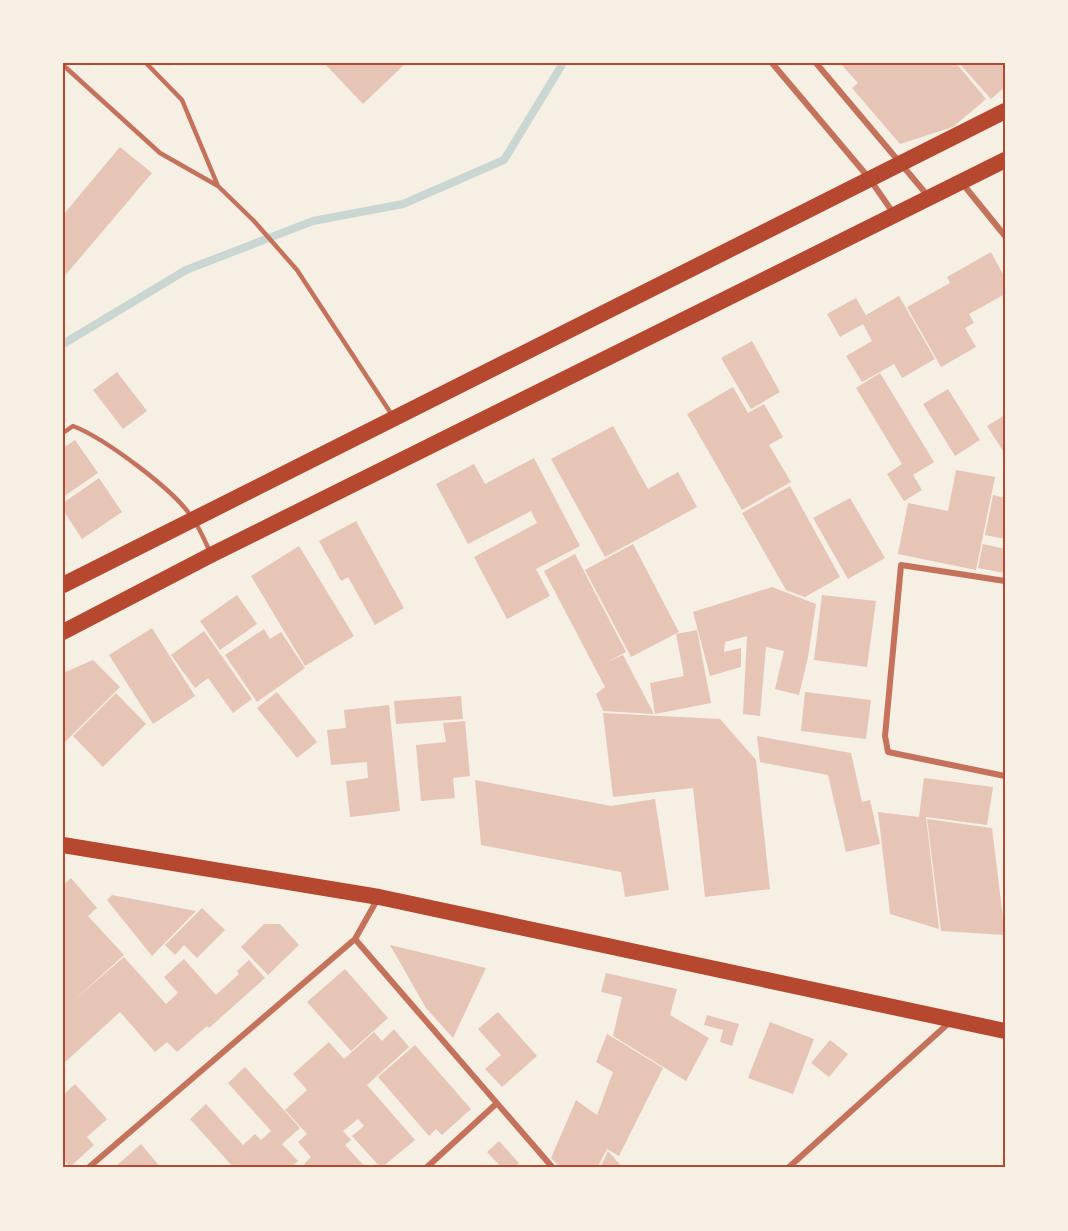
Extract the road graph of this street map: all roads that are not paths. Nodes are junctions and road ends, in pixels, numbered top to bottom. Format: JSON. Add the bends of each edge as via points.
{"nodes":[{"id":1,"x":146,"y":63,"type":"edge"},
{"id":2,"x":772,"y":63,"type":"edge"},
{"id":3,"x":816,"y":63,"type":"edge"},
{"id":4,"x":63,"y":65,"type":"edge"},
{"id":5,"x":1005,"y":111,"type":"edge"},
{"id":6,"x":1005,"y":160,"type":"edge"},
{"id":7,"x":901,"y":162,"type":"junction"},
{"id":8,"x":869,"y":178,"type":"junction"},
{"id":9,"x":961,"y":182,"type":"junction"},
{"id":10,"x":219,"y":186,"type":"junction"},
{"id":11,"x":929,"y":198,"type":"junction"},
{"id":12,"x":895,"y":215,"type":"junction"},
{"id":13,"x":1005,"y":236,"type":"edge"},
{"id":14,"x":394,"y":418,"type":"junction"},
{"id":15,"x":63,"y":433,"type":"edge"},
{"id":16,"x":193,"y":518,"type":"junction"},
{"id":17,"x":211,"y":555,"type":"junction"},
{"id":18,"x":64,"y":581,"type":"edge"},
{"id":19,"x":1005,"y":581,"type":"edge"},
{"id":20,"x":63,"y":632,"type":"edge"},
{"id":21,"x":1005,"y":776,"type":"edge"},
{"id":22,"x":63,"y":845,"type":"edge"},
{"id":23,"x":378,"y":897,"type":"junction"},
{"id":24,"x":355,"y":939,"type":"junction"},
{"id":25,"x":953,"y":1019,"type":"junction"},
{"id":26,"x":1005,"y":1031,"type":"edge"},
{"id":27,"x":496,"y":1104,"type":"junction"},
{"id":28,"x":88,"y":1168,"type":"edge"},
{"id":29,"x":426,"y":1168,"type":"edge"},
{"id":30,"x":553,"y":1168,"type":"edge"},
{"id":31,"x":788,"y":1168,"type":"edge"}],
"edges":[{"from":1,"to":10,"type":"lane","via":[[182,100]]},
{"from":2,"to":8,"type":"street"},
{"from":3,"to":7,"type":"street"},
{"from":4,"to":10,"type":"lane","via":[[160,153]]},
{"from":5,"to":7,"type":"highway"},
{"from":6,"to":9,"type":"highway"},
{"from":7,"to":8,"type":"highway"},
{"from":7,"to":11,"type":"street"},
{"from":8,"to":12,"type":"street"},
{"from":8,"to":14,"type":"highway"},
{"from":9,"to":11,"type":"highway"},
{"from":9,"to":13,"type":"street"},
{"from":10,"to":14,"type":"lane","via":[[297,270]]},
{"from":11,"to":12,"type":"highway"},
{"from":12,"to":17,"type":"highway"},
{"from":14,"to":16,"type":"highway"},
{"from":15,"to":16,"type":"lane","via":[[73,426],[91,433],[170,493]]},
{"from":16,"to":17,"type":"lane"},
{"from":16,"to":18,"type":"highway"},
{"from":17,"to":20,"type":"highway"},
{"from":19,"to":21,"type":"street","via":[[901,565],[885,736],[888,752]]},
{"from":22,"to":23,"type":"highway"},
{"from":23,"to":24,"type":"street"},
{"from":23,"to":25,"type":"highway"},
{"from":24,"to":27,"type":"street"},
{"from":24,"to":28,"type":"street"},
{"from":25,"to":26,"type":"highway"},
{"from":25,"to":31,"type":"street"},
{"from":27,"to":29,"type":"street"},
{"from":27,"to":30,"type":"street"}]}
